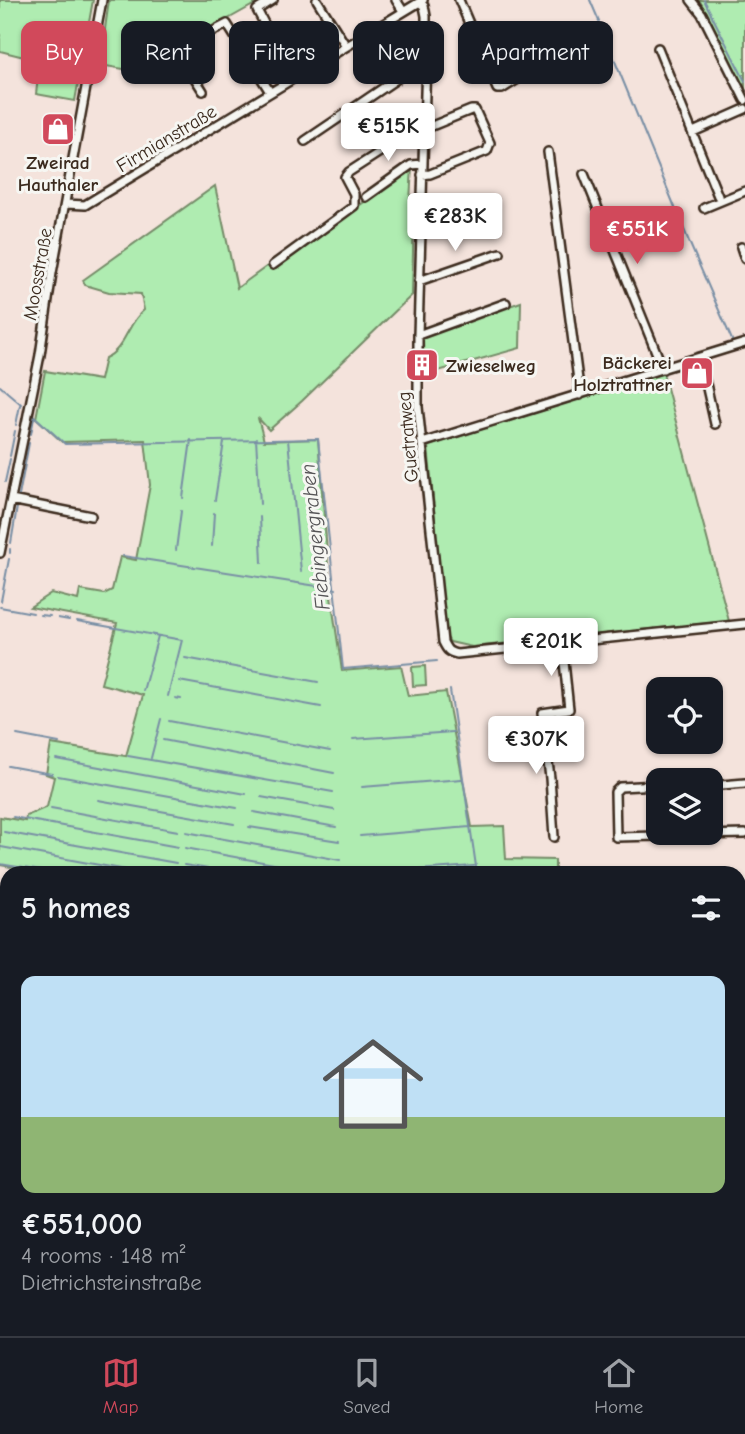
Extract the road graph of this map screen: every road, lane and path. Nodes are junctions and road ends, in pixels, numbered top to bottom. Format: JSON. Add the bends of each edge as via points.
{"nodes":[{"id":1,"x":102,"y":0,"type":"edge"},
{"id":2,"x":273,"y":0,"type":"edge"},
{"id":3,"x":317,"y":0,"type":"edge"},
{"id":4,"x":396,"y":0,"type":"edge"},
{"id":5,"x":459,"y":0,"type":"edge"},
{"id":6,"x":691,"y":0,"type":"edge"},
{"id":7,"x":422,"y":2,"type":"edge"},
{"id":8,"x":403,"y":11,"type":"junction"},
{"id":9,"x":263,"y":21,"type":"edge"},
{"id":10,"x":426,"y":21,"type":"edge"},
{"id":11,"x":468,"y":21,"type":"edge"},
{"id":12,"x":215,"y":30,"type":"edge"},
{"id":13,"x":346,"y":47,"type":"junction"},
{"id":14,"x":658,"y":48,"type":"dead end"},
{"id":15,"x":199,"y":84,"type":"edge"},
{"id":16,"x":389,"y":84,"type":"edge"},
{"id":17,"x":426,"y":84,"type":"edge"},
{"id":18,"x":495,"y":84,"type":"edge"},
{"id":19,"x":510,"y":84,"type":"edge"},
{"id":20,"x":203,"y":91,"type":"dead end"},
{"id":21,"x":271,"y":92,"type":"junction"},
{"id":22,"x":745,"y":100,"type":"edge"},
{"id":23,"x":745,"y":110,"type":"edge"},
{"id":24,"x":425,"y":128,"type":"junction"},
{"id":25,"x":693,"y":132,"type":"junction"},
{"id":26,"x":305,"y":141,"type":"dead end"},
{"id":27,"x":548,"y":152,"type":"dead end"},
{"id":28,"x":423,"y":164,"type":"junction"},
{"id":29,"x":584,"y":174,"type":"dead end"},
{"id":30,"x":422,"y":175,"type":"junction"},
{"id":31,"x":745,"y":191,"type":"edge"},
{"id":32,"x":718,"y":196,"type":"dead end"},
{"id":33,"x":366,"y":197,"type":"dead end"},
{"id":34,"x":66,"y":204,"type":"junction"},
{"id":35,"x":704,"y":208,"type":"dead end"},
{"id":36,"x":741,"y":247,"type":"dead end"},
{"id":37,"x":500,"y":253,"type":"dead end"},
{"id":38,"x":745,"y":259,"type":"edge"},
{"id":39,"x":273,"y":265,"type":"dead end"},
{"id":40,"x":419,"y":281,"type":"junction"},
{"id":41,"x":506,"y":303,"type":"dead end"},
{"id":42,"x":418,"y":334,"type":"junction"},
{"id":43,"x":745,"y":343,"type":"edge"},
{"id":44,"x":700,"y":358,"type":"junction"},
{"id":45,"x":663,"y":369,"type":"junction"},
{"id":46,"x":580,"y":395,"type":"junction"},
{"id":47,"x":715,"y":424,"type":"dead end"},
{"id":48,"x":422,"y":443,"type":"junction"},
{"id":49,"x":11,"y":500,"type":"junction"},
{"id":50,"x":91,"y":516,"type":"dead end"},
{"id":51,"x":0,"y":553,"type":"edge"},
{"id":52,"x":745,"y":624,"type":"edge"},
{"id":53,"x":562,"y":643,"type":"junction"},
{"id":54,"x":745,"y":783,"type":"edge"},
{"id":55,"x":723,"y":785,"type":"edge"},
{"id":56,"x":646,"y":786,"type":"edge"},
{"id":57,"x":745,"y":834,"type":"edge"},
{"id":58,"x":723,"y":835,"type":"edge"},
{"id":59,"x":646,"y":836,"type":"edge"},
{"id":60,"x":554,"y":837,"type":"dead end"}],
"edges":[{"from":1,"to":34,"type":"street","name":"Moosstraße"},
{"from":2,"to":9,"type":"street","via":[[257,10]]},
{"from":3,"to":13,"type":"street"},
{"from":4,"to":8,"type":"street"},
{"from":5,"to":11,"type":"street"},
{"from":6,"to":22,"type":"street"},
{"from":7,"to":8,"type":"street","name":"Firmianstraße"},
{"from":7,"to":10,"type":"street","name":"Guetratweg"},
{"from":8,"to":13,"type":"street","name":"Firmianstraße"},
{"from":12,"to":21,"type":"street","via":[[227,24],[232,29]]},
{"from":13,"to":21,"type":"street","name":"Firmianstraße"},
{"from":14,"to":25,"type":"street"},
{"from":15,"to":20,"type":"street"},
{"from":16,"to":26,"type":"street"},
{"from":17,"to":24,"type":"street","name":"Guetratweg"},
{"from":18,"to":19,"type":"street","via":[[497,89]]},
{"from":21,"to":34,"type":"street","name":"Firmianstraße","via":[[85,205]]},
{"from":23,"to":25,"type":"street"},
{"from":24,"to":28,"type":"street","name":"Guetratweg"},
{"from":24,"to":30,"type":"street","via":[[475,110],[490,147]]},
{"from":24,"to":39,"type":"street","via":[[380,150],[349,172],[345,177],[354,194],[354,206]]},
{"from":25,"to":32,"type":"street"},
{"from":27,"to":46,"type":"street"},
{"from":28,"to":30,"type":"street","name":"Guetratweg"},
{"from":28,"to":33,"type":"street","via":[[411,165]]},
{"from":29,"to":45,"type":"street"},
{"from":30,"to":40,"type":"street","name":"Guetratweg"},
{"from":31,"to":35,"type":"street"},
{"from":34,"to":49,"type":"street","name":"Moosstraße"},
{"from":36,"to":38,"type":"street"},
{"from":37,"to":40,"type":"street"},
{"from":40,"to":42,"type":"street","name":"Guetratweg"},
{"from":41,"to":42,"type":"street"},
{"from":42,"to":48,"type":"street","name":"Guetratweg"},
{"from":43,"to":44,"type":"street"},
{"from":44,"to":45,"type":"street"},
{"from":44,"to":47,"type":"street"},
{"from":45,"to":46,"type":"street"},
{"from":46,"to":48,"type":"street"},
{"from":48,"to":53,"type":"street","name":"Guetratweg","via":[[443,642],[449,652]]},
{"from":49,"to":50,"type":"street"},
{"from":49,"to":51,"type":"street","name":"Moosstraße"},
{"from":52,"to":53,"type":"street"},
{"from":53,"to":60,"type":"street","via":[[569,709],[542,713]]},
{"from":54,"to":55,"type":"street"},
{"from":56,"to":59,"type":"street","via":[[620,787],[615,792],[615,837]]},
{"from":57,"to":58,"type":"street"}]}
